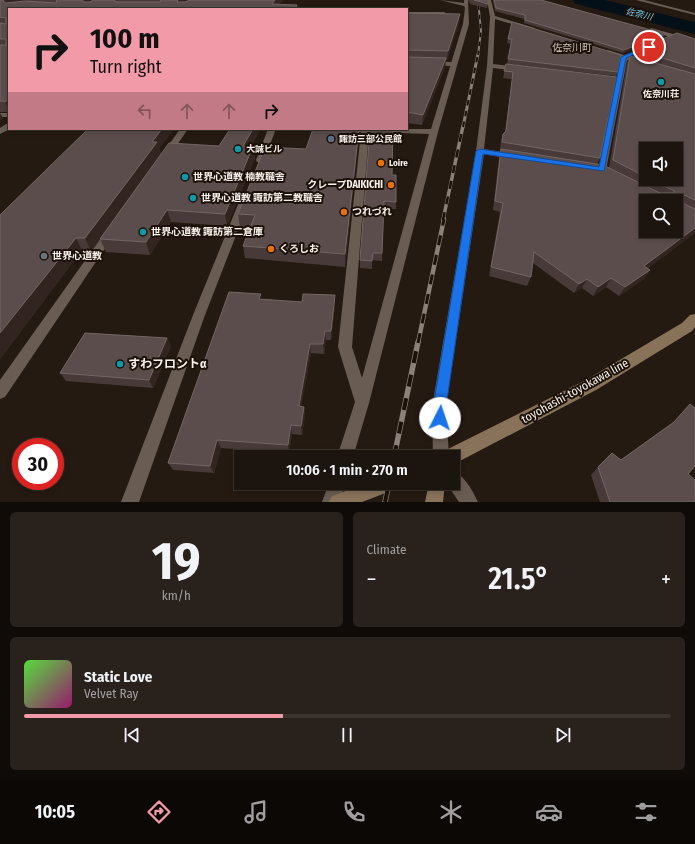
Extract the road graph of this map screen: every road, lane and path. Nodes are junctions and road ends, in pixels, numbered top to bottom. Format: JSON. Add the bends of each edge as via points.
{"nodes":[{"id":1,"x":442,"y":0,"type":"edge"},
{"id":2,"x":489,"y":0,"type":"edge"},
{"id":3,"x":638,"y":0,"type":"edge"},
{"id":4,"x":466,"y":8,"type":"edge"},
{"id":5,"x":408,"y":13,"type":"edge"},
{"id":6,"x":444,"y":14,"type":"edge"},
{"id":7,"x":695,"y":14,"type":"edge"},
{"id":8,"x":493,"y":17,"type":"junction"},
{"id":9,"x":644,"y":28,"type":"edge"},
{"id":10,"x":536,"y":29,"type":"edge"},
{"id":11,"x":674,"y":36,"type":"junction"},
{"id":12,"x":660,"y":42,"type":"edge"},
{"id":13,"x":695,"y":42,"type":"edge"},
{"id":14,"x":602,"y":50,"type":"edge"},
{"id":15,"x":638,"y":51,"type":"edge"},
{"id":16,"x":624,"y":57,"type":"junction"},
{"id":17,"x":408,"y":63,"type":"edge"},
{"id":18,"x":454,"y":64,"type":"junction"},
{"id":19,"x":490,"y":66,"type":"junction"},
{"id":20,"x":652,"y":66,"type":"edge"},
{"id":21,"x":528,"y":70,"type":"edge"},
{"id":22,"x":183,"y":130,"type":"edge"},
{"id":23,"x":272,"y":130,"type":"edge"},
{"id":24,"x":365,"y":130,"type":"edge"},
{"id":25,"x":388,"y":130,"type":"edge"},
{"id":26,"x":434,"y":132,"type":"junction"},
{"id":27,"x":480,"y":151,"type":"junction"},
{"id":28,"x":525,"y":158,"type":"edge"},
{"id":29,"x":157,"y":167,"type":"edge"},
{"id":30,"x":602,"y":171,"type":"edge"},
{"id":31,"x":255,"y":173,"type":"edge"},
{"id":32,"x":249,"y":188,"type":"edge"},
{"id":33,"x":117,"y":224,"type":"edge"},
{"id":34,"x":695,"y":319,"type":"edge"},
{"id":35,"x":0,"y":392,"type":"edge"},
{"id":36,"x":362,"y":403,"type":"junction"},
{"id":37,"x":347,"y":450,"type":"edge"},
{"id":38,"x":441,"y":450,"type":"edge"},
{"id":39,"x":460,"y":452,"type":"edge"},
{"id":40,"x":460,"y":489,"type":"edge"},
{"id":41,"x":335,"y":490,"type":"edge"},
{"id":42,"x":371,"y":490,"type":"edge"},
{"id":43,"x":436,"y":490,"type":"edge"},
{"id":44,"x":130,"y":502,"type":"edge"},
{"id":45,"x":331,"y":502,"type":"edge"},
{"id":46,"x":338,"y":502,"type":"edge"},
{"id":47,"x":434,"y":502,"type":"edge"},
{"id":48,"x":469,"y":502,"type":"edge"}],
"edges":[{"from":1,"to":4,"type":"street"},
{"from":2,"to":8,"type":"street"},
{"from":3,"to":7,"type":"street"},
{"from":4,"to":18,"type":"street","via":[[466,24]]},
{"from":5,"to":6,"type":"street"},
{"from":8,"to":10,"type":"street"},
{"from":8,"to":19,"type":"street"},
{"from":9,"to":11,"type":"street"},
{"from":11,"to":12,"type":"street"},
{"from":11,"to":13,"type":"street"},
{"from":14,"to":16,"type":"street"},
{"from":15,"to":16,"type":"street"},
{"from":16,"to":20,"type":"street"},
{"from":16,"to":30,"type":"street","via":[[616,80]]},
{"from":17,"to":18,"type":"street"},
{"from":18,"to":26,"type":"street"},
{"from":19,"to":21,"type":"street"},
{"from":19,"to":27,"type":"street"},
{"from":22,"to":29,"type":"street"},
{"from":23,"to":31,"type":"street"},
{"from":24,"to":36,"type":"street","via":[[344,347]]},
{"from":25,"to":26,"type":"street"},
{"from":26,"to":36,"type":"street"},
{"from":27,"to":28,"type":"street"},
{"from":27,"to":38,"type":"street","via":[[439,407]]},
{"from":32,"to":44,"type":"street"},
{"from":33,"to":35,"type":"street"},
{"from":34,"to":39,"type":"main road","name":"toyohashi-toyokawa line","via":[[687,327],[591,385]]},
{"from":36,"to":37,"type":"street"},
{"from":40,"to":48,"type":"street"},
{"from":41,"to":45,"type":"street"},
{"from":42,"to":46,"type":"main road"},
{"from":43,"to":47,"type":"main road"}]}
